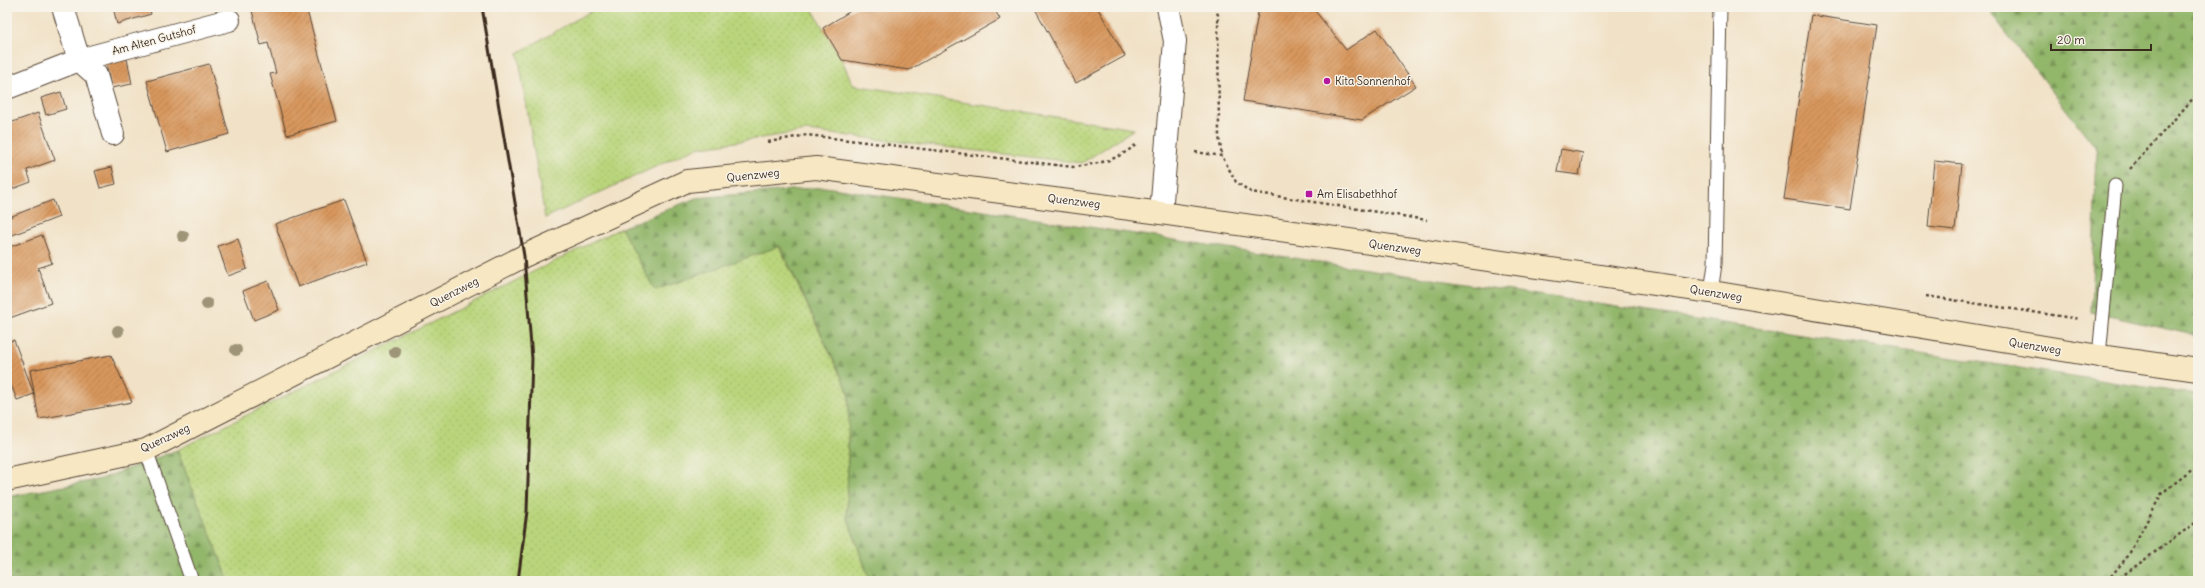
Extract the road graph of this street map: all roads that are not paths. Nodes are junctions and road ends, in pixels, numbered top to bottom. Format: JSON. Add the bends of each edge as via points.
{"nodes":[{"id":1,"x":64,"y":7,"type":"edge"},
{"id":2,"x":1168,"y":7,"type":"edge"},
{"id":3,"x":1720,"y":7,"type":"edge"},
{"id":4,"x":229,"y":20,"type":"dead end"},
{"id":5,"x":79,"y":60,"type":"junction"},
{"id":6,"x":7,"y":88,"type":"edge"},
{"id":7,"x":113,"y":134,"type":"dead end"},
{"id":8,"x":2116,"y":186,"type":"road end"},
{"id":9,"x":1161,"y":213,"type":"junction"},
{"id":10,"x":1711,"y":292,"type":"junction"},
{"id":11,"x":2099,"y":356,"type":"junction"},
{"id":12,"x":2198,"y":370,"type":"edge"},
{"id":13,"x":146,"y":450,"type":"junction"},
{"id":14,"x":7,"y":480,"type":"edge"},
{"id":15,"x":192,"y":581,"type":"edge"}],
"edges":[{"from":1,"to":5,"type":"street"},
{"from":2,"to":9,"type":"street","via":[[1176,41]]},
{"from":3,"to":10,"type":"lane","via":[[1715,264]]},
{"from":4,"to":5,"type":"street","name":"Am Alten Gutshof"},
{"from":5,"to":6,"type":"street","name":"Am Alten Gutshof"},
{"from":5,"to":7,"type":"street","via":[[96,75]]},
{"from":8,"to":11,"type":"lane"},
{"from":9,"to":10,"type":"street","name":"Quenzweg"},
{"from":9,"to":13,"type":"street","name":"Quenzweg","via":[[816,168],[687,181],[524,256]]},
{"from":10,"to":11,"type":"street","name":"Quenzweg"},
{"from":11,"to":12,"type":"street","name":"Quenzweg"},
{"from":13,"to":14,"type":"street","name":"Quenzweg"},
{"from":13,"to":15,"type":"lane"}]}
